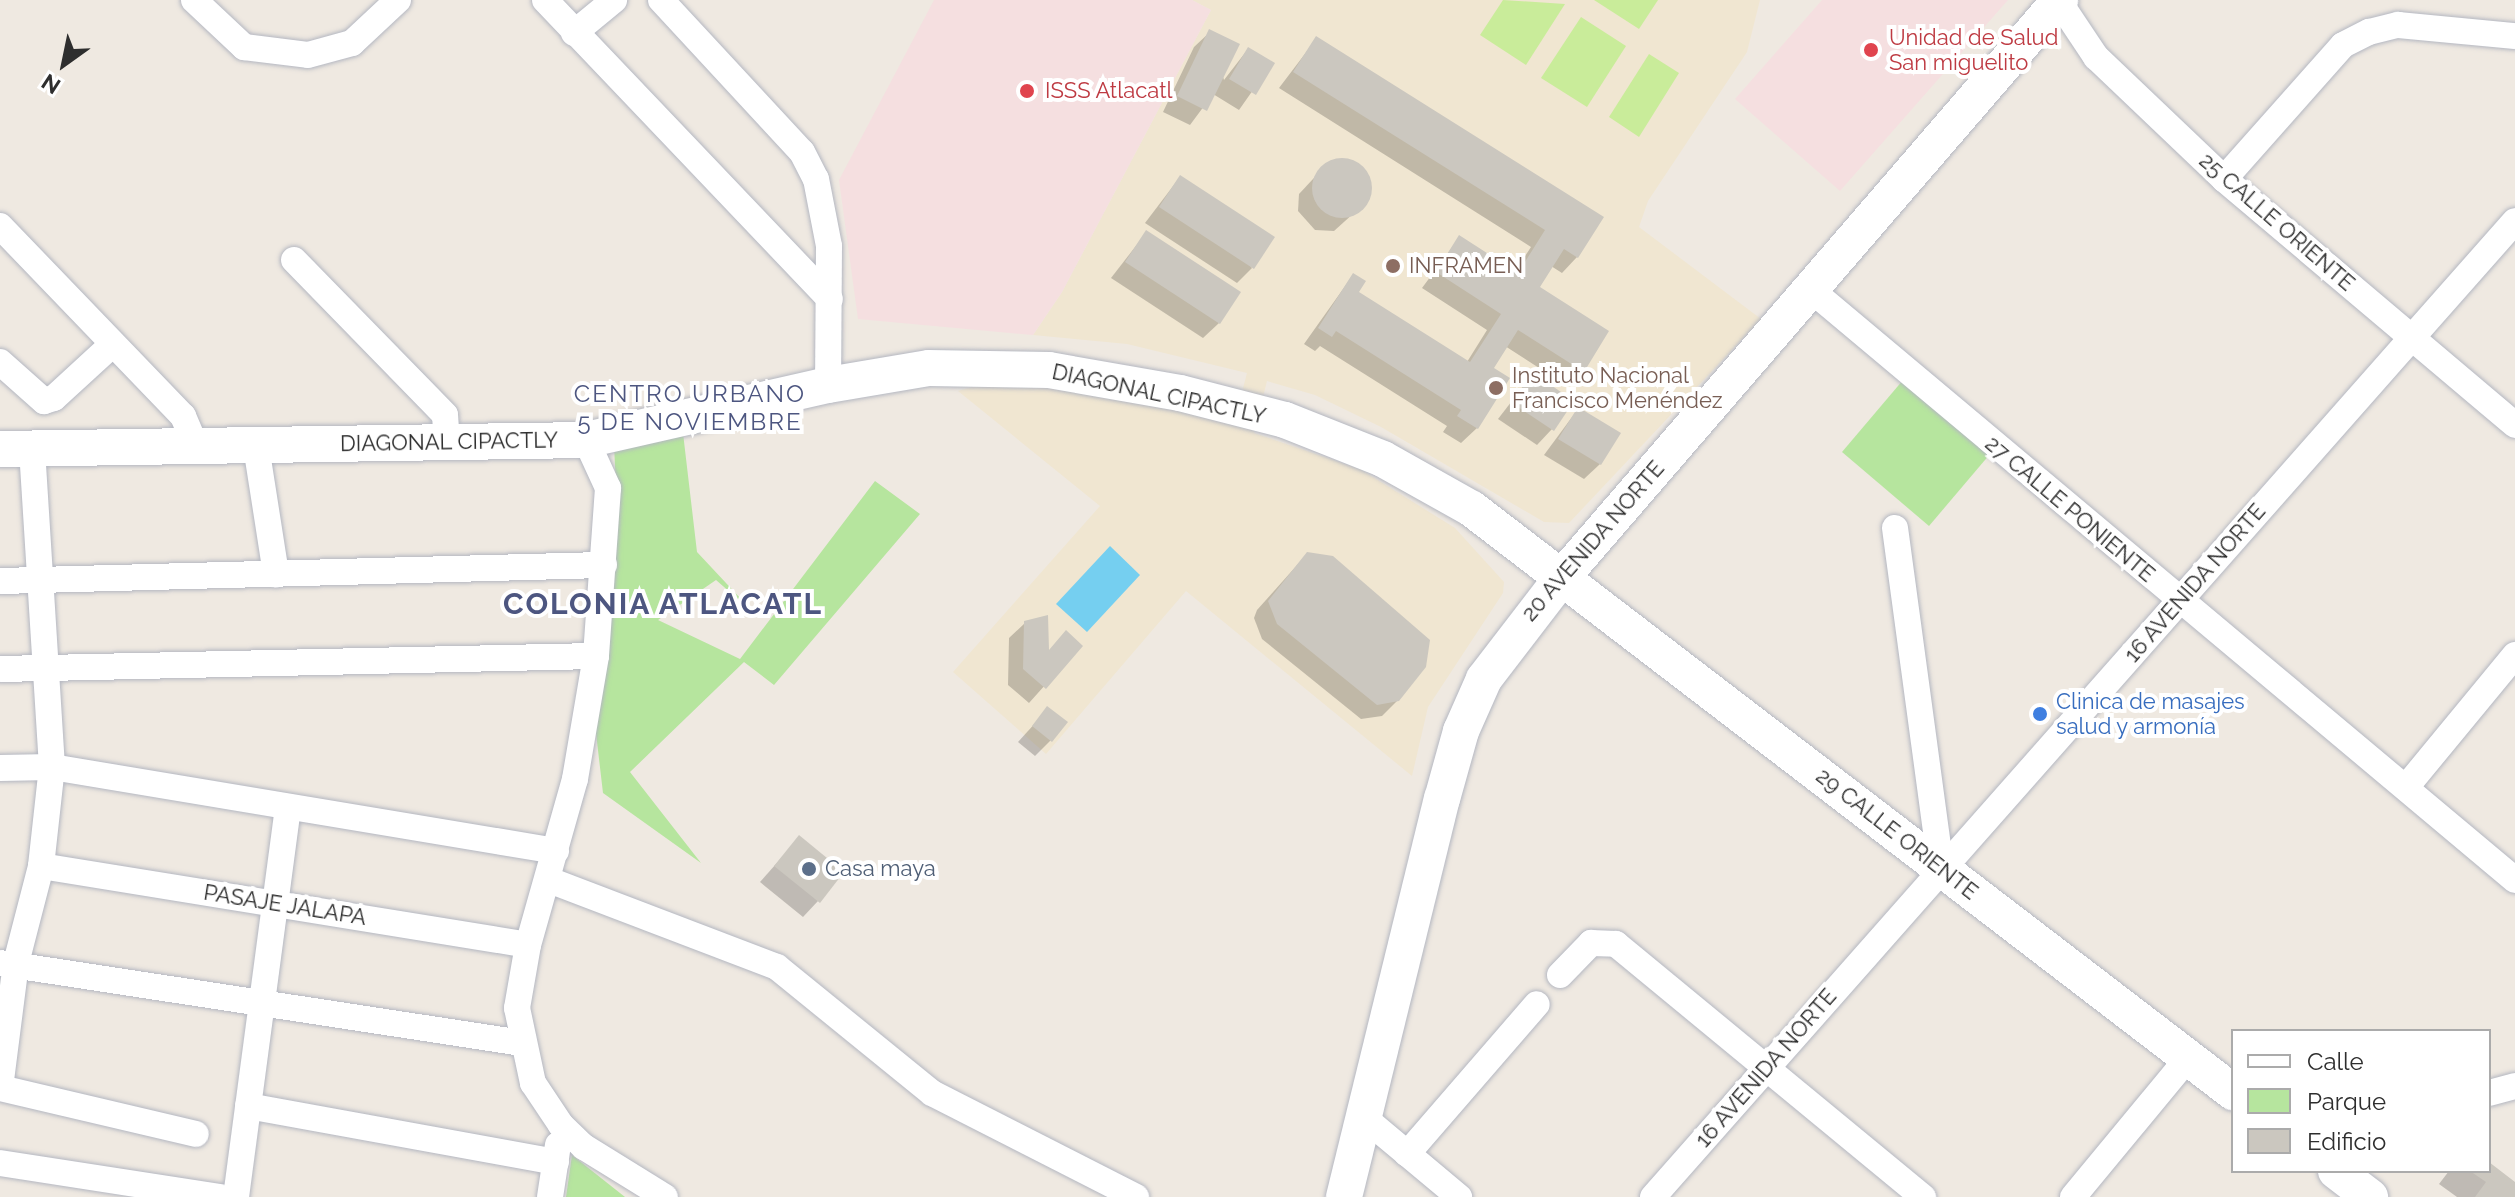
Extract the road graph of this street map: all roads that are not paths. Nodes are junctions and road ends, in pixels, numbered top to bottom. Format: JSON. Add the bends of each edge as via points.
{"nodes":[{"id":1,"x":194,"y":0,"type":"edge"},
{"id":2,"x":398,"y":0,"type":"edge"},
{"id":3,"x":545,"y":0,"type":"edge"},
{"id":4,"x":614,"y":0,"type":"edge"},
{"id":5,"x":661,"y":0,"type":"edge"},
{"id":6,"x":2059,"y":0,"type":"edge"},
{"id":7,"x":574,"y":33,"type":"junction"},
{"id":8,"x":2515,"y":36,"type":"edge"},
{"id":9,"x":2224,"y":179,"type":"junction"},
{"id":10,"x":2515,"y":221,"type":"edge"},
{"id":11,"x":0,"y":226,"type":"edge"},
{"id":12,"x":294,"y":260,"type":"dead end"},
{"id":13,"x":1810,"y":289,"type":"junction"},
{"id":14,"x":830,"y":299,"type":"junction"},
{"id":15,"x":2413,"y":338,"type":"junction"},
{"id":16,"x":113,"y":344,"type":"junction"},
{"id":17,"x":0,"y":362,"type":"edge"},
{"id":18,"x":828,"y":385,"type":"junction"},
{"id":19,"x":2515,"y":425,"type":"edge"},
{"id":20,"x":586,"y":440,"type":"junction"},
{"id":21,"x":447,"y":442,"type":"junction"},
{"id":22,"x":256,"y":446,"type":"junction"},
{"id":23,"x":196,"y":447,"type":"junction"},
{"id":24,"x":16,"y":450,"type":"edge"},
{"id":25,"x":1895,"y":528,"type":"dead end"},
{"id":26,"x":604,"y":565,"type":"junction"},
{"id":27,"x":276,"y":574,"type":"junction"},
{"id":28,"x":1563,"y":576,"type":"junction"},
{"id":29,"x":43,"y":580,"type":"junction"},
{"id":30,"x":0,"y":581,"type":"edge"},
{"id":31,"x":2179,"y":601,"type":"junction"},
{"id":32,"x":2515,"y":655,"type":"edge"},
{"id":33,"x":596,"y":656,"type":"junction"},
{"id":34,"x":49,"y":667,"type":"junction"},
{"id":35,"x":0,"y":669,"type":"edge"},
{"id":36,"x":52,"y":767,"type":"junction"},
{"id":37,"x":0,"y":768,"type":"edge"},
{"id":38,"x":2407,"y":786,"type":"junction"},
{"id":39,"x":288,"y":809,"type":"junction"},
{"id":40,"x":556,"y":851,"type":"junction"},
{"id":41,"x":41,"y":866,"type":"junction"},
{"id":42,"x":1941,"y":868,"type":"junction"},
{"id":43,"x":549,"y":880,"type":"junction"},
{"id":44,"x":2515,"y":880,"type":"edge"},
{"id":45,"x":275,"y":904,"type":"junction"},
{"id":46,"x":528,"y":945,"type":"junction"},
{"id":47,"x":8,"y":963,"type":"edge"},
{"id":48,"x":1560,"y":975,"type":"dead end"},
{"id":49,"x":262,"y":1000,"type":"junction"},
{"id":50,"x":1537,"y":1004,"type":"dead end"},
{"id":51,"x":522,"y":1043,"type":"junction"},
{"id":52,"x":2188,"y":1058,"type":"junction"},
{"id":53,"x":1766,"y":1068,"type":"junction"},
{"id":54,"x":2515,"y":1086,"type":"edge"},
{"id":55,"x":0,"y":1088,"type":"edge"},
{"id":56,"x":2231,"y":1090,"type":"edge"},
{"id":57,"x":2491,"y":1092,"type":"edge"},
{"id":58,"x":248,"y":1106,"type":"junction"},
{"id":59,"x":1361,"y":1115,"type":"junction"},
{"id":60,"x":561,"y":1125,"type":"junction"},
{"id":61,"x":196,"y":1134,"type":"dead end"},
{"id":62,"x":1407,"y":1154,"type":"junction"},
{"id":63,"x":556,"y":1162,"type":"junction"},
{"id":64,"x":0,"y":1163,"type":"edge"},
{"id":65,"x":2339,"y":1173,"type":"edge"},
{"id":66,"x":2378,"y":1173,"type":"edge"},
{"id":67,"x":220,"y":1197,"type":"edge"},
{"id":68,"x":236,"y":1197,"type":"edge"},
{"id":69,"x":550,"y":1197,"type":"edge"},
{"id":70,"x":665,"y":1197,"type":"edge"},
{"id":71,"x":1136,"y":1197,"type":"edge"},
{"id":72,"x":1344,"y":1197,"type":"edge"},
{"id":73,"x":1459,"y":1197,"type":"edge"},
{"id":74,"x":1653,"y":1197,"type":"edge"},
{"id":75,"x":1923,"y":1197,"type":"edge"},
{"id":76,"x":2073,"y":1197,"type":"edge"},
{"id":77,"x":2370,"y":1197,"type":"edge"},
{"id":78,"x":2380,"y":1197,"type":"edge"}],
"edges":[{"from":1,"to":2,"type":"street","via":[[244,47],[308,55],[352,43]]},
{"from":3,"to":7,"type":"street"},
{"from":4,"to":7,"type":"street"},
{"from":5,"to":14,"type":"street","via":[[802,152],[826,210]]},
{"from":6,"to":9,"type":"street","name":"25 CALLE ORIENTE","via":[[2096,57]]},
{"from":6,"to":13,"type":"street","name":"20 AVENIDA NORTE"},
{"from":7,"to":14,"type":"street"},
{"from":8,"to":9,"type":"street","via":[[2398,25],[2356,38],[2343,45]]},
{"from":9,"to":15,"type":"street","name":"25 CALLE ORIENTE"},
{"from":10,"to":15,"type":"street","name":"16 AVENIDA NORTE"},
{"from":11,"to":16,"type":"street"},
{"from":12,"to":21,"type":"street","via":[[445,415]]},
{"from":13,"to":28,"type":"street","name":"20 AVENIDA NORTE"},
{"from":13,"to":31,"type":"street","name":"27 CALLE PONIENTE"},
{"from":14,"to":18,"type":"street"},
{"from":15,"to":19,"type":"street","name":"25 CALLE ORIENTE"},
{"from":15,"to":31,"type":"street","name":"16 AVENIDA NORTE"},
{"from":16,"to":17,"type":"street","via":[[54,398],[44,401]]},
{"from":16,"to":23,"type":"street","via":[[183,416]]},
{"from":18,"to":20,"type":"street","name":"DIAGONAL CIPACTLY"},
{"from":18,"to":28,"type":"street","name":"DIAGONAL CIPACTLY","via":[[929,368],[1049,370],[1180,393],[1285,420],[1383,459],[1472,509]]},
{"from":20,"to":21,"type":"street","name":"DIAGONAL CIPACTLY"},
{"from":20,"to":26,"type":"street","via":[[608,488]]},
{"from":21,"to":22,"type":"street","name":"DIAGONAL CIPACTLY"},
{"from":22,"to":23,"type":"street","name":"DIAGONAL CIPACTLY"},
{"from":22,"to":27,"type":"street"},
{"from":23,"to":24,"type":"street","name":"DIAGONAL CIPACTLY"},
{"from":24,"to":29,"type":"street"},
{"from":25,"to":42,"type":"street"},
{"from":26,"to":27,"type":"street"},
{"from":26,"to":33,"type":"street"},
{"from":27,"to":29,"type":"street"},
{"from":28,"to":42,"type":"street","name":"29 CALLE ORIENTE"},
{"from":28,"to":59,"type":"street","name":"20 AVENIDA NORTE","via":[[1484,679],[1461,731]]},
{"from":29,"to":30,"type":"street"},
{"from":29,"to":34,"type":"street"},
{"from":31,"to":38,"type":"street","name":"27 CALLE PONIENTE"},
{"from":31,"to":42,"type":"street","name":"16 AVENIDA NORTE"},
{"from":32,"to":38,"type":"street"},
{"from":33,"to":34,"type":"street"},
{"from":33,"to":40,"type":"street","via":[[575,779]]},
{"from":34,"to":35,"type":"street"},
{"from":34,"to":36,"type":"street"},
{"from":36,"to":37,"type":"street"},
{"from":36,"to":39,"type":"street"},
{"from":36,"to":41,"type":"street"},
{"from":38,"to":44,"type":"street","name":"27 CALLE PONIENTE"},
{"from":39,"to":40,"type":"street"},
{"from":39,"to":45,"type":"street"},
{"from":40,"to":43,"type":"street"},
{"from":41,"to":45,"type":"street","name":"PASAJE JALAPA"},
{"from":41,"to":47,"type":"street"},
{"from":42,"to":52,"type":"street","name":"29 CALLE ORIENTE"},
{"from":42,"to":53,"type":"street","name":"16 AVENIDA NORTE"},
{"from":43,"to":46,"type":"street"},
{"from":43,"to":71,"type":"street","via":[[777,967],[932,1093]]},
{"from":45,"to":46,"type":"street","name":"PASAJE JALAPA"},
{"from":45,"to":49,"type":"street"},
{"from":46,"to":51,"type":"street","via":[[517,1008]]},
{"from":47,"to":49,"type":"street"},
{"from":47,"to":55,"type":"street"},
{"from":48,"to":53,"type":"street","via":[[1599,940],[1627,953]]},
{"from":49,"to":51,"type":"street"},
{"from":49,"to":58,"type":"street"},
{"from":50,"to":62,"type":"street"},
{"from":51,"to":60,"type":"street","via":[[533,1083]]},
{"from":52,"to":56,"type":"street","name":"29 CALLE ORIENTE"},
{"from":52,"to":76,"type":"street"},
{"from":53,"to":74,"type":"street","name":"16 AVENIDA NORTE"},
{"from":53,"to":75,"type":"street"},
{"from":54,"to":57,"type":"street"},
{"from":55,"to":61,"type":"street"},
{"from":58,"to":63,"type":"street"},
{"from":58,"to":68,"type":"street"},
{"from":59,"to":62,"type":"street"},
{"from":59,"to":72,"type":"street","name":"20 AVENIDA NORTE"},
{"from":60,"to":63,"type":"street"},
{"from":60,"to":70,"type":"street","via":[[584,1147]]},
{"from":62,"to":73,"type":"street"},
{"from":63,"to":69,"type":"street"},
{"from":64,"to":67,"type":"street"},
{"from":65,"to":77,"type":"street"},
{"from":66,"to":78,"type":"street"}]}
